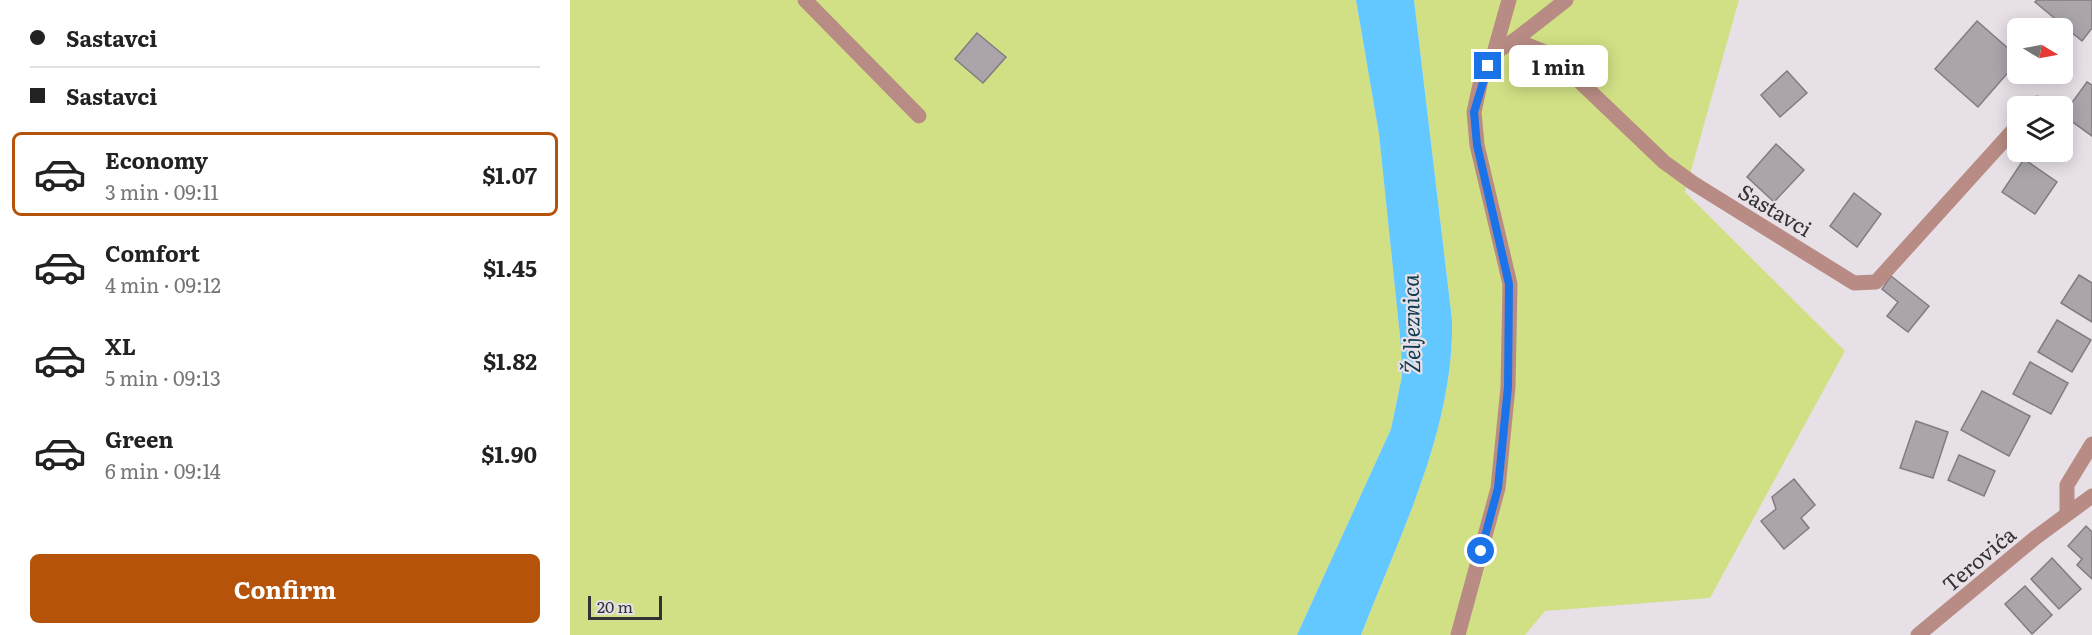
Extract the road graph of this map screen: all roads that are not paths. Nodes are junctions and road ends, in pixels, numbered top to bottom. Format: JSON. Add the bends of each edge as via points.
{"nodes":[{"id":1,"x":805,"y":0,"type":"edge"},
{"id":2,"x":1509,"y":0,"type":"edge"},
{"id":3,"x":1566,"y":0,"type":"edge"},
{"id":4,"x":1515,"y":40,"type":"junction"},
{"id":5,"x":1494,"y":53,"type":"junction"},
{"id":6,"x":920,"y":116,"type":"dead end"},
{"id":7,"x":2007,"y":137,"type":"edge"},
{"id":8,"x":2092,"y":444,"type":"edge"},
{"id":9,"x":2092,"y":496,"type":"edge"},
{"id":10,"x":2067,"y":513,"type":"junction"},
{"id":11,"x":1458,"y":635,"type":"edge"},
{"id":12,"x":1918,"y":635,"type":"edge"}],
"edges":[{"from":1,"to":6,"type":"street"},
{"from":2,"to":5,"type":"street"},
{"from":3,"to":4,"type":"street"},
{"from":4,"to":5,"type":"street"},
{"from":4,"to":7,"type":"street","name":"Sastavci","via":[[1551,55],[1664,162],[1693,183],[1854,283],[1876,282]]},
{"from":5,"to":11,"type":"street","via":[[1481,80],[1474,112],[1477,145],[1509,284],[1508,387],[1498,488]]},
{"from":8,"to":10,"type":"street","via":[[2067,485]]},
{"from":9,"to":10,"type":"street","name":"Terovića"},
{"from":10,"to":12,"type":"street","name":"Terovića"}]}
